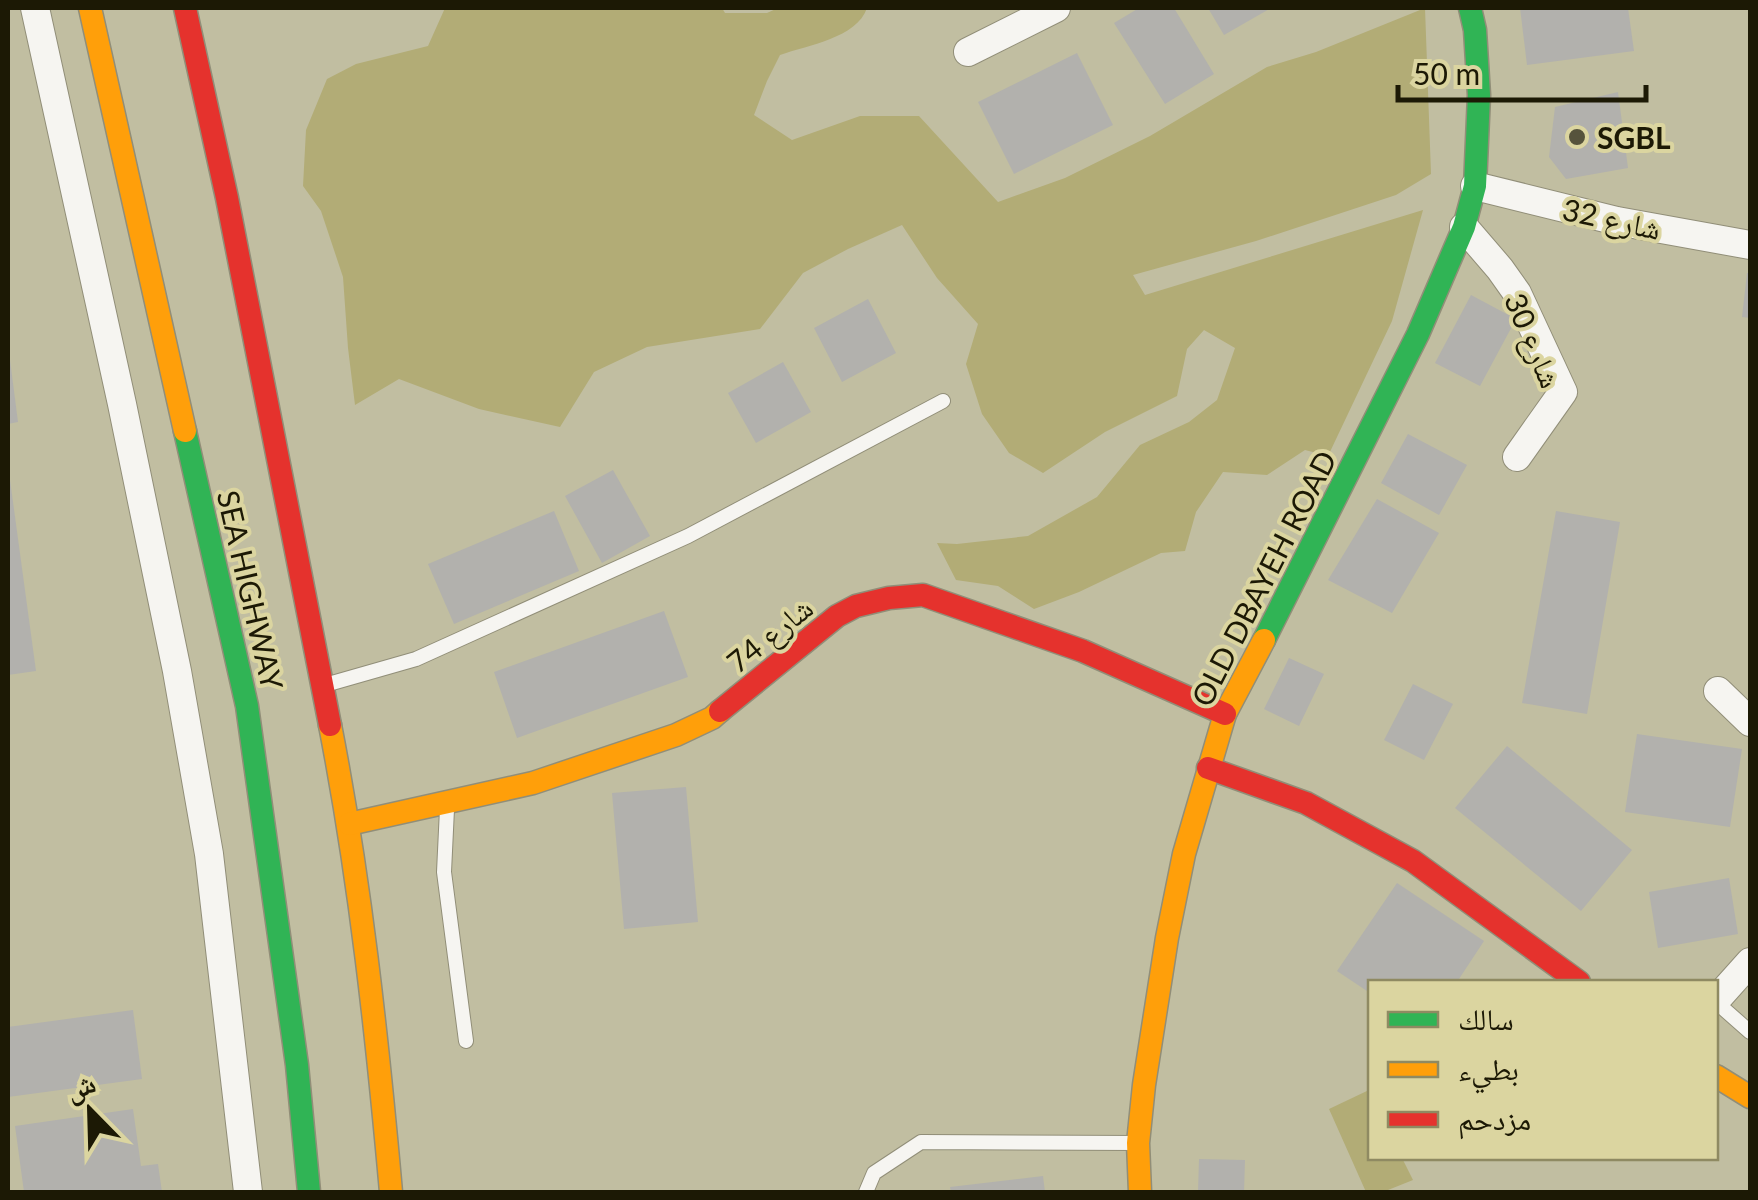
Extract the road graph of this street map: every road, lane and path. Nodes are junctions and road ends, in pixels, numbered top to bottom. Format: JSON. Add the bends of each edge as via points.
{"nodes":[{"id":1,"x":35,"y":8,"type":"edge"},
{"id":2,"x":90,"y":8,"type":"edge"},
{"id":3,"x":185,"y":8,"type":"edge"},
{"id":4,"x":1056,"y":8,"type":"edge"},
{"id":5,"x":1470,"y":8,"type":"edge"},
{"id":6,"x":968,"y":52,"type":"dead end"},
{"id":7,"x":1475,"y":186,"type":"junction"},
{"id":8,"x":1464,"y":227,"type":"junction"},
{"id":9,"x":1750,"y":245,"type":"edge"},
{"id":10,"x":943,"y":401,"type":"dead end"},
{"id":11,"x":1517,"y":457,"type":"dead end"},
{"id":12,"x":322,"y":686,"type":"junction"},
{"id":13,"x":1718,"y":691,"type":"dead end"},
{"id":14,"x":1225,"y":714,"type":"junction"},
{"id":15,"x":1750,"y":722,"type":"edge"},
{"id":16,"x":1208,"y":768,"type":"junction"},
{"id":17,"x":447,"y":802,"type":"junction"},
{"id":18,"x":348,"y":824,"type":"junction"},
{"id":19,"x":1750,"y":962,"type":"edge"},
{"id":20,"x":1576,"y":980,"type":"edge"},
{"id":21,"x":1718,"y":1000,"type":"edge"},
{"id":22,"x":1718,"y":1004,"type":"edge"},
{"id":23,"x":1750,"y":1032,"type":"edge"},
{"id":24,"x":466,"y":1041,"type":"dead end"},
{"id":25,"x":1718,"y":1077,"type":"edge"},
{"id":26,"x":1750,"y":1096,"type":"edge"},
{"id":27,"x":1138,"y":1143,"type":"junction"},
{"id":28,"x":248,"y":1192,"type":"edge"},
{"id":29,"x":309,"y":1192,"type":"edge"},
{"id":30,"x":391,"y":1192,"type":"edge"},
{"id":31,"x":866,"y":1192,"type":"edge"},
{"id":32,"x":1140,"y":1192,"type":"edge"}],
"edges":[{"from":1,"to":28,"type":"street","via":[[177,671],[209,854]]},
{"from":2,"to":29,"type":"main road","name":"SEA HIGHWAY","via":[[247,706]]},
{"from":3,"to":12,"type":"main road","name":"SEA HIGHWAY"},
{"from":4,"to":6,"type":"street"},
{"from":5,"to":7,"type":"main road","name":"OLD DBAYEH ROAD","via":[[1479,96]]},
{"from":7,"to":8,"type":"main road","name":"OLD DBAYEH ROAD"},
{"from":7,"to":9,"type":"street","name":"شارع 32"},
{"from":8,"to":11,"type":"street","name":"شارع 30","via":[[1517,293],[1563,392]]},
{"from":8,"to":14,"type":"main road","name":"OLD DBAYEH ROAD","via":[[1418,334]]},
{"from":10,"to":12,"type":"lane","via":[[688,536],[416,659]]},
{"from":12,"to":18,"type":"main road","name":"SEA HIGHWAY"},
{"from":13,"to":15,"type":"street"},
{"from":14,"to":16,"type":"main road","name":"OLD DBAYEH ROAD"},
{"from":14,"to":17,"type":"main road","name":"شارع 74","via":[[1083,651],[924,595],[889,598],[838,616],[712,718],[676,735],[532,783]]},
{"from":16,"to":20,"type":"main road","via":[[1306,804],[1413,861]]},
{"from":16,"to":27,"type":"main road","name":"OLD DBAYEH ROAD","via":[[1166,938]]},
{"from":17,"to":18,"type":"main road","name":"شارع 74"},
{"from":17,"to":24,"type":"lane","via":[[444,872]]},
{"from":18,"to":30,"type":"main road","name":"SEA HIGHWAY"},
{"from":19,"to":21,"type":"street"},
{"from":22,"to":23,"type":"lane"},
{"from":25,"to":26,"type":"main road"},
{"from":27,"to":31,"type":"lane","via":[[921,1142],[874,1173]]},
{"from":27,"to":32,"type":"main road","name":"OLD DBAYEH ROAD"}]}
